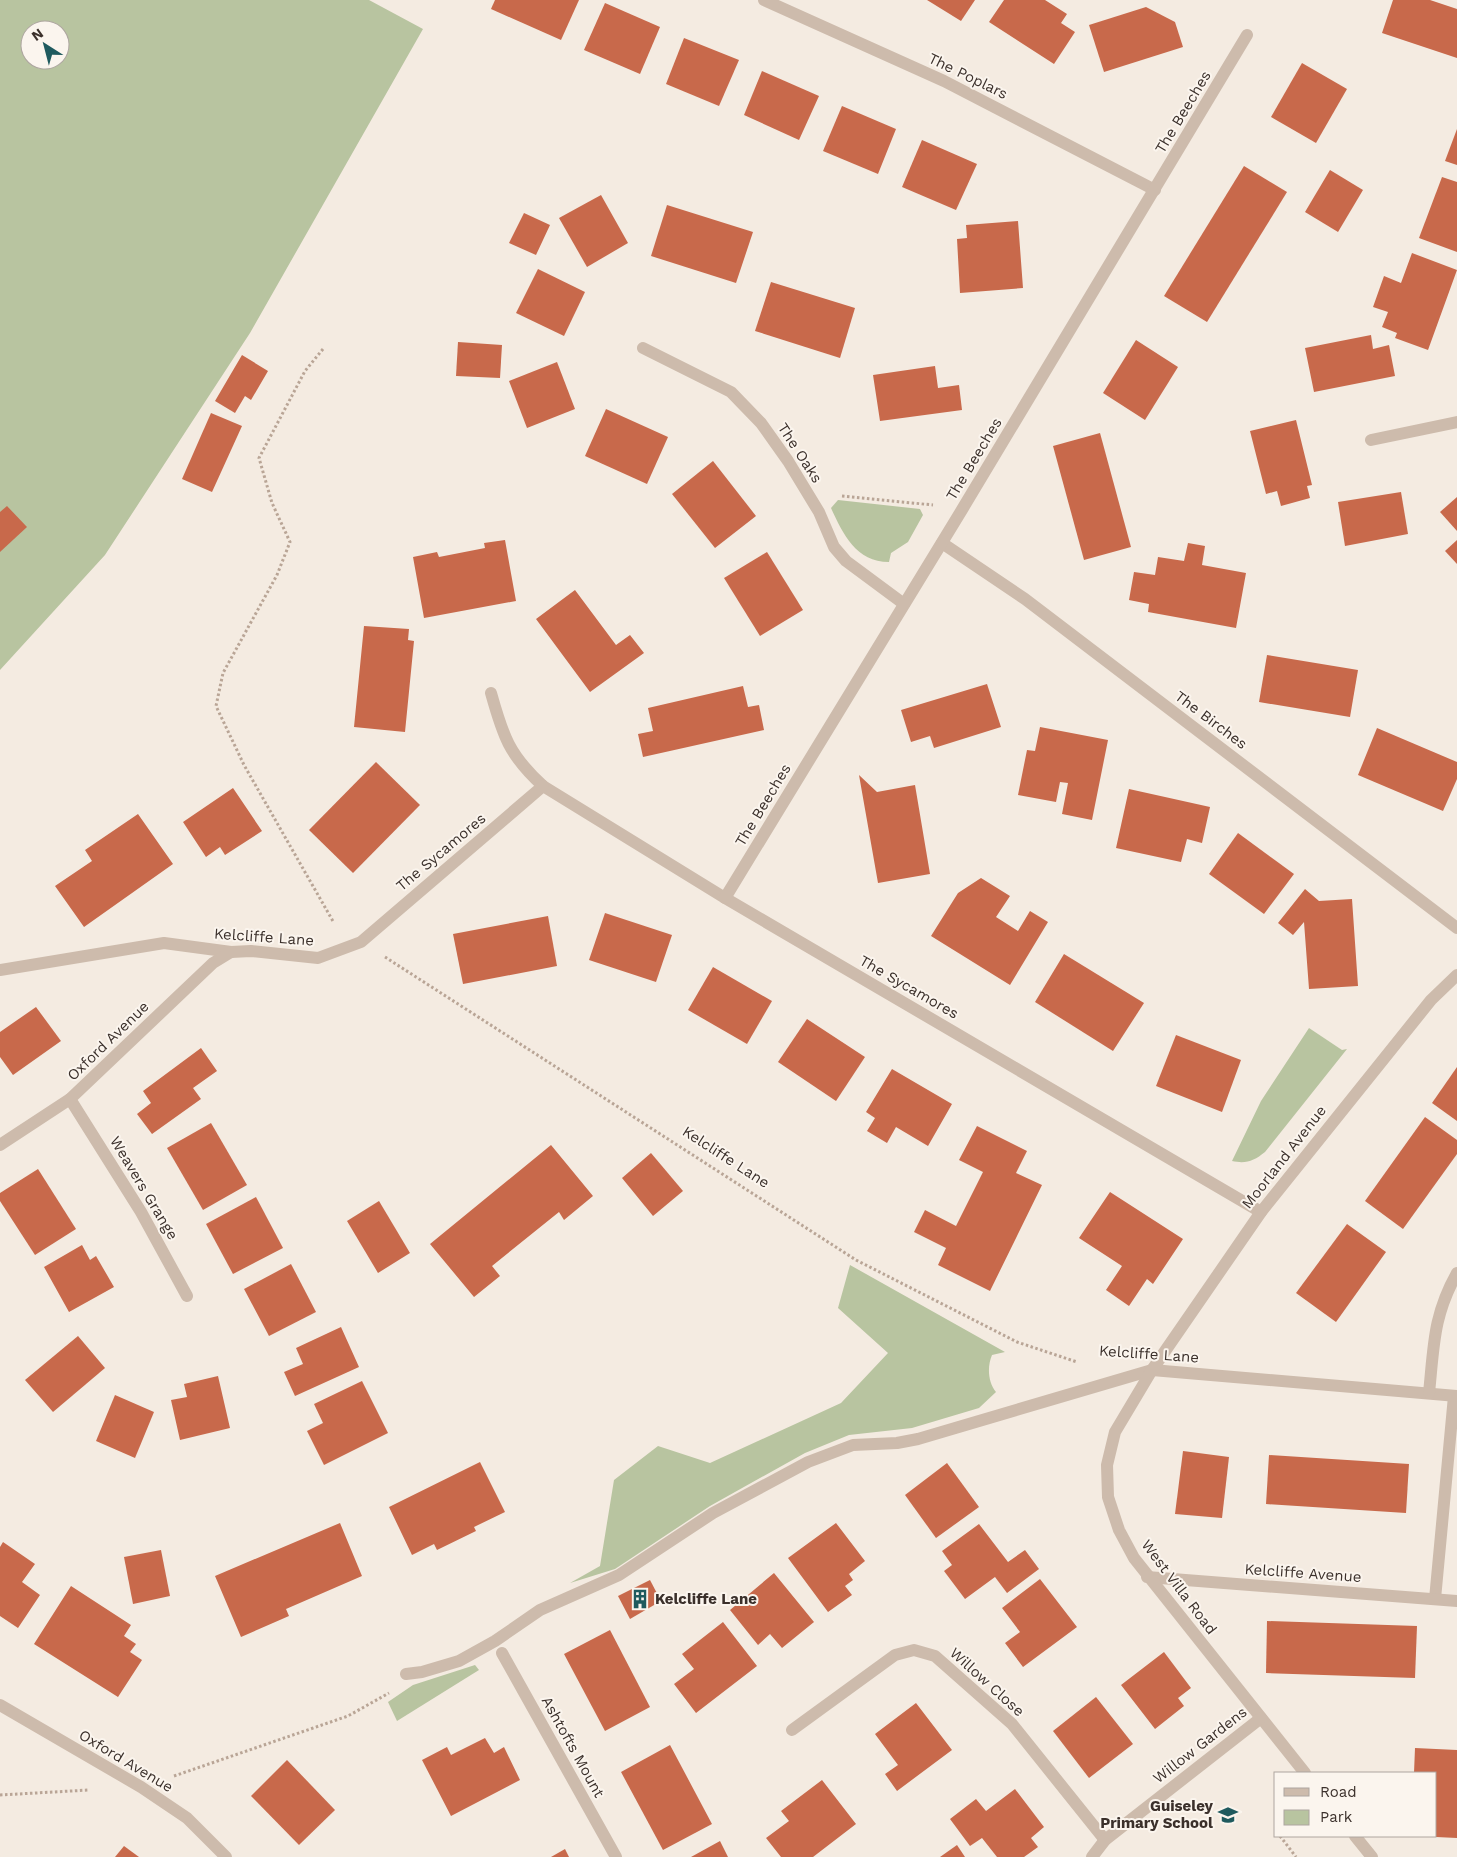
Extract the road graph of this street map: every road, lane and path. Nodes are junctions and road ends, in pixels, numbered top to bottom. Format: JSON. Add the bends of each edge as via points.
{"nodes":[{"id":1,"x":764,"y":0,"type":"edge"},
{"id":2,"x":1248,"y":35,"type":"dead end"},
{"id":3,"x":1155,"y":190,"type":"junction"},
{"id":4,"x":643,"y":348,"type":"dead end"},
{"id":5,"x":323,"y":349,"type":"dead end"},
{"id":6,"x":1457,"y":422,"type":"edge"},
{"id":7,"x":1371,"y":440,"type":"dead end"},
{"id":8,"x":807,"y":492,"type":"junction"},
{"id":9,"x":963,"y":508,"type":"junction"},
{"id":10,"x":942,"y":543,"type":"junction"},
{"id":11,"x":904,"y":604,"type":"junction"},
{"id":12,"x":491,"y":693,"type":"dead end"},
{"id":13,"x":543,"y":786,"type":"junction"},
{"id":14,"x":725,"y":898,"type":"junction"},
{"id":15,"x":1457,"y":928,"type":"edge"},
{"id":16,"x":361,"y":942,"type":"junction"},
{"id":17,"x":348,"y":947,"type":"junction"},
{"id":18,"x":231,"y":952,"type":"junction"},
{"id":19,"x":0,"y":970,"type":"edge"},
{"id":20,"x":1457,"y":976,"type":"edge"},
{"id":21,"x":70,"y":1099,"type":"junction"},
{"id":22,"x":0,"y":1145,"type":"edge"},
{"id":23,"x":1261,"y":1212,"type":"junction"},
{"id":24,"x":1457,"y":1273,"type":"edge"},
{"id":25,"x":187,"y":1296,"type":"dead end"},
{"id":26,"x":1081,"y":1364,"type":"dead end"},
{"id":27,"x":1152,"y":1370,"type":"junction"},
{"id":28,"x":1429,"y":1393,"type":"junction"},
{"id":29,"x":1456,"y":1396,"type":"edge"},
{"id":30,"x":1147,"y":1577,"type":"junction"},
{"id":31,"x":1435,"y":1599,"type":"junction"},
{"id":32,"x":1457,"y":1601,"type":"edge"},
{"id":33,"x":495,"y":1641,"type":"junction"},
{"id":34,"x":406,"y":1674,"type":"joint"},
{"id":35,"x":0,"y":1705,"type":"edge"},
{"id":36,"x":1261,"y":1718,"type":"junction"},
{"id":37,"x":792,"y":1730,"type":"dead end"},
{"id":38,"x":1304,"y":1772,"type":"edge"},
{"id":39,"x":141,"y":1786,"type":"junction"},
{"id":40,"x":93,"y":1790,"type":"dead end"},
{"id":41,"x":0,"y":1795,"type":"edge"},
{"id":42,"x":1281,"y":1837,"type":"edge"},
{"id":43,"x":1356,"y":1837,"type":"edge"},
{"id":44,"x":1105,"y":1840,"type":"junction"},
{"id":45,"x":226,"y":1857,"type":"edge"},
{"id":46,"x":616,"y":1857,"type":"edge"},
{"id":47,"x":1092,"y":1857,"type":"edge"},
{"id":48,"x":1296,"y":1857,"type":"edge"},
{"id":49,"x":1372,"y":1857,"type":"edge"}],
"edges":[{"from":1,"to":3,"type":"street","name":"The Poplars","via":[[944,81]]},
{"from":2,"to":3,"type":"street","name":"The Beeches"},
{"from":3,"to":9,"type":"street","name":"The Beeches"},
{"from":4,"to":8,"type":"street","name":"The Oaks","via":[[731,392],[761,423]]},
{"from":5,"to":17,"type":"path","via":[[305,371],[259,458],[272,503],[290,542],[277,575],[223,673],[216,706],[244,765]]},
{"from":6,"to":7,"type":"street"},
{"from":8,"to":9,"type":"path"},
{"from":8,"to":11,"type":"street","name":"The Oaks","via":[[834,547],[846,560]]},
{"from":9,"to":10,"type":"street","name":"The Beeches"},
{"from":10,"to":11,"type":"street","name":"The Beeches"},
{"from":10,"to":15,"type":"street","name":"The Birches","via":[[1025,599]]},
{"from":11,"to":14,"type":"street","name":"The Beeches"},
{"from":12,"to":13,"type":"street","name":"The Sycamores","via":[[510,750]]},
{"from":13,"to":14,"type":"street","name":"The Sycamores"},
{"from":13,"to":16,"type":"street","name":"The Sycamores"},
{"from":14,"to":23,"type":"street","name":"The Sycamores"},
{"from":16,"to":17,"type":"street","name":"Kelcliffe Lane"},
{"from":16,"to":26,"type":"path","name":"Kelcliffe Lane","via":[[856,1260],[1017,1342]]},
{"from":17,"to":18,"type":"street","name":"Kelcliffe Lane","via":[[318,958]]},
{"from":18,"to":19,"type":"street","name":"Kelcliffe Lane","via":[[164,943]]},
{"from":18,"to":21,"type":"street","name":"Oxford Avenue","via":[[213,963]]},
{"from":20,"to":23,"type":"street","name":"Moorland Avenue","via":[[1425,1008]]},
{"from":21,"to":22,"type":"street","name":"Oxford Avenue"},
{"from":21,"to":25,"type":"street","name":"Weavers Grange","via":[[141,1212]]},
{"from":23,"to":27,"type":"street","name":"Moorland Avenue"},
{"from":24,"to":28,"type":"street","via":[[1443,1298],[1435,1327]]},
{"from":27,"to":28,"type":"street","name":"Kelcliffe Lane"},
{"from":27,"to":30,"type":"street","name":"West Villa Road","via":[[1115,1432],[1107,1466],[1108,1496],[1118,1530]]},
{"from":27,"to":33,"type":"street","via":[[918,1439],[853,1445],[808,1462],[713,1514],[619,1575],[540,1610]]},
{"from":28,"to":29,"type":"street","name":"Kelcliffe Lane"},
{"from":29,"to":31,"type":"street"},
{"from":30,"to":31,"type":"street","name":"Kelcliffe Avenue"},
{"from":30,"to":36,"type":"street","name":"West Villa Road"},
{"from":31,"to":32,"type":"street","name":"Kelcliffe Avenue"},
{"from":33,"to":34,"type":"street","via":[[459,1661]]},
{"from":33,"to":46,"type":"street","name":"Ashtofts Mount"},
{"from":34,"to":39,"type":"path","via":[[386,1696],[348,1716]]},
{"from":35,"to":39,"type":"street","name":"Oxford Avenue"},
{"from":36,"to":38,"type":"street","name":"West Villa Road"},
{"from":36,"to":44,"type":"street","name":"Willow Gardens"},
{"from":37,"to":44,"type":"street","name":"Willow Close","via":[[895,1655],[914,1650],[934,1656],[1012,1724]]},
{"from":39,"to":45,"type":"street","name":"Oxford Avenue","via":[[187,1818]]},
{"from":40,"to":41,"type":"path"},
{"from":42,"to":48,"type":"path"},
{"from":43,"to":49,"type":"street"},
{"from":44,"to":47,"type":"street","name":"Willow Gardens"}]}
